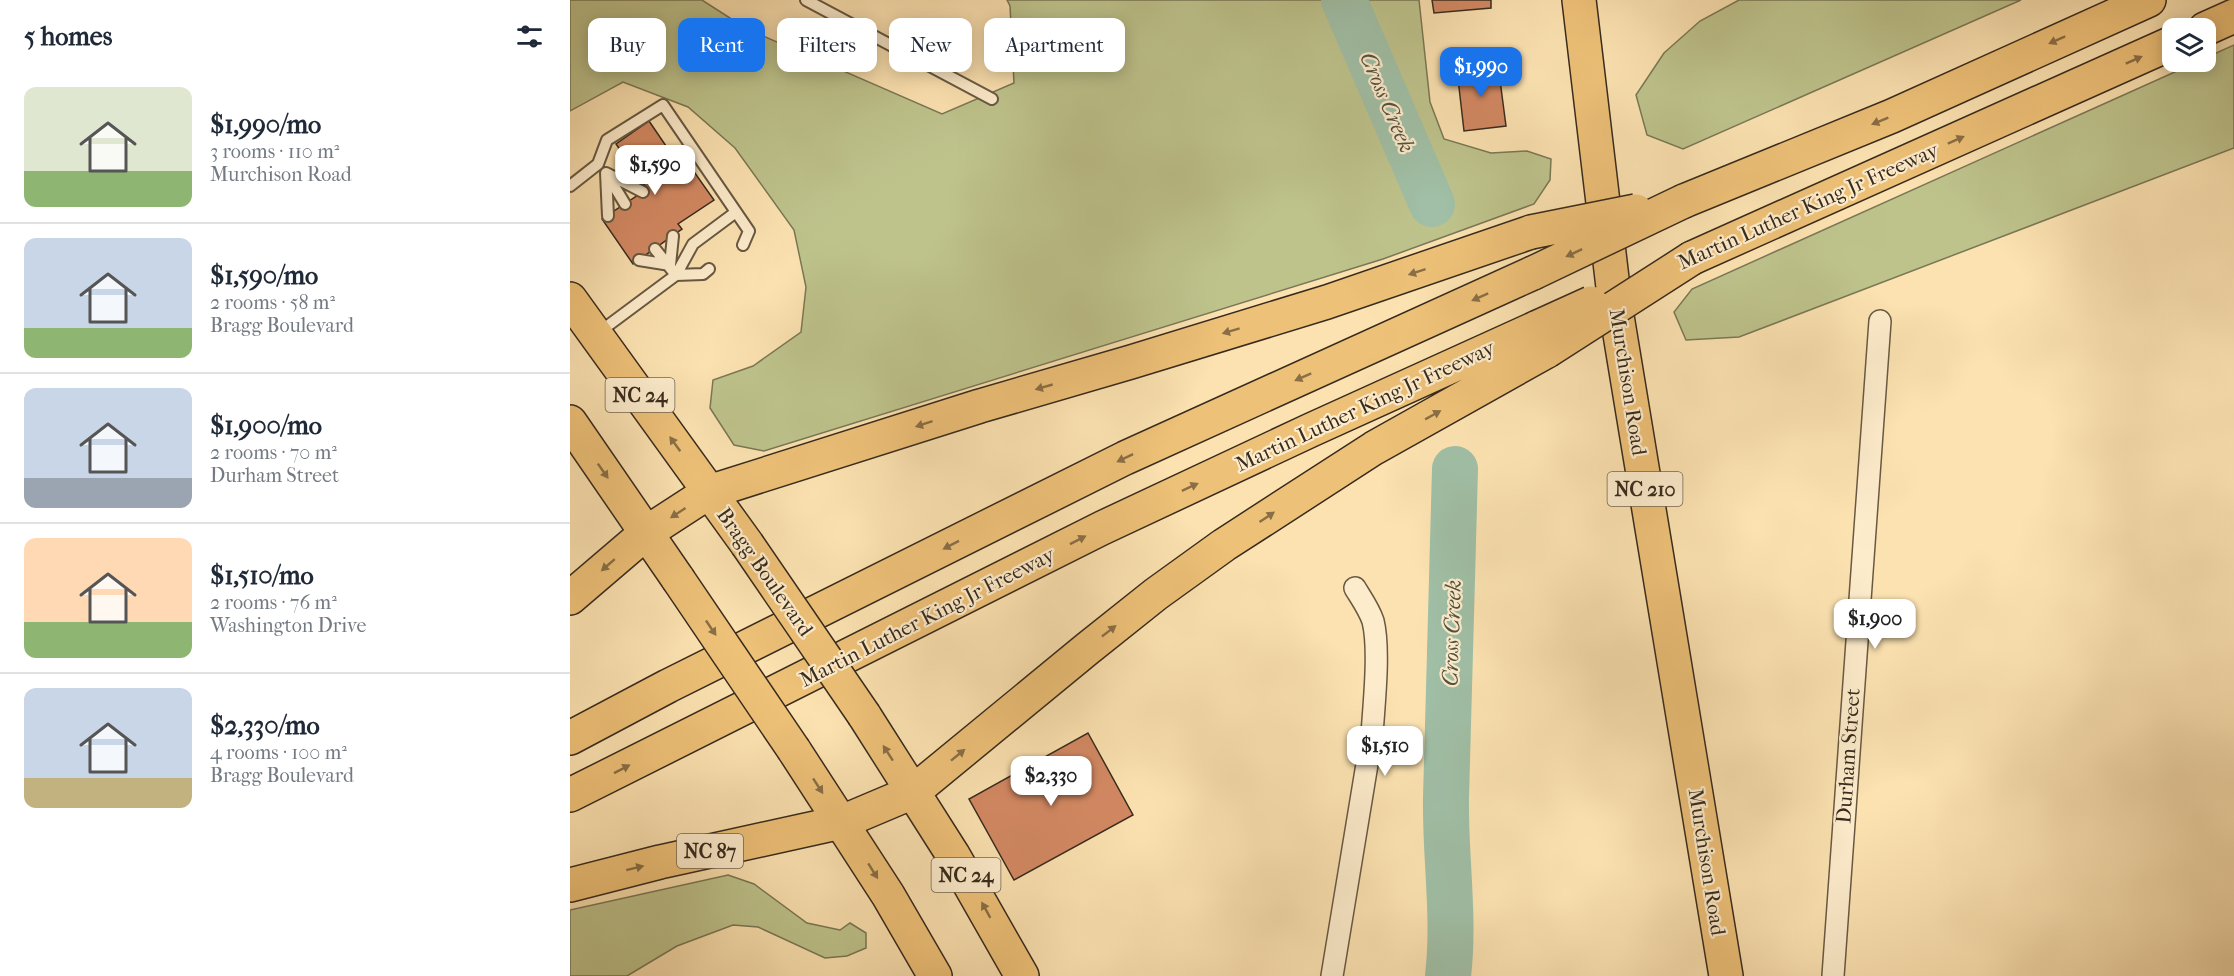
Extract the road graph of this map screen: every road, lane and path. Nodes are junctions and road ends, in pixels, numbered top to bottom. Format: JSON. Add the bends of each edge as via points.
{"nodes":[{"id":1,"x":806,"y":0,"type":"edge"},
{"id":2,"x":1579,"y":0,"type":"edge"},
{"id":3,"x":2149,"y":0,"type":"edge"},
{"id":4,"x":2234,"y":16,"type":"edge"},
{"id":5,"x":2216,"y":24,"type":"edge"},
{"id":6,"x":2162,"y":48,"type":"edge"},
{"id":7,"x":992,"y":99,"type":"dead end"},
{"id":8,"x":598,"y":164,"type":"junction"},
{"id":9,"x":606,"y":173,"type":"junction"},
{"id":10,"x":570,"y":186,"type":"edge"},
{"id":11,"x":643,"y":192,"type":"dead end"},
{"id":12,"x":1684,"y":201,"type":"junction"},
{"id":13,"x":625,"y":204,"type":"dead end"},
{"id":14,"x":736,"y":212,"type":"junction"},
{"id":15,"x":608,"y":216,"type":"dead end"},
{"id":16,"x":673,"y":236,"type":"dead end"},
{"id":17,"x":743,"y":245,"type":"dead end"},
{"id":18,"x":655,"y":249,"type":"dead end"},
{"id":19,"x":639,"y":260,"type":"dead end"},
{"id":20,"x":709,"y":269,"type":"dead end"},
{"id":21,"x":673,"y":270,"type":"junction"},
{"id":22,"x":570,"y":299,"type":"edge"},
{"id":23,"x":1880,"y":321,"type":"dead end"},
{"id":24,"x":596,"y":334,"type":"junction"},
{"id":25,"x":1542,"y":339,"type":"junction"},
{"id":26,"x":570,"y":422,"type":"edge"},
{"id":27,"x":709,"y":492,"type":"junction"},
{"id":28,"x":646,"y":533,"type":"junction"},
{"id":29,"x":1355,"y":588,"type":"dead end"},
{"id":30,"x":570,"y":598,"type":"edge"},
{"id":31,"x":570,"y":738,"type":"edge"},
{"id":32,"x":913,"y":792,"type":"junction"},
{"id":33,"x":570,"y":795,"type":"edge"},
{"id":34,"x":842,"y":822,"type":"junction"},
{"id":35,"x":570,"y":885,"type":"edge"},
{"id":36,"x":935,"y":976,"type":"edge"},
{"id":37,"x":1022,"y":976,"type":"edge"},
{"id":38,"x":1332,"y":976,"type":"edge"},
{"id":39,"x":1726,"y":976,"type":"edge"},
{"id":40,"x":1833,"y":976,"type":"edge"}],
"edges":[{"from":1,"to":7,"type":"lane"},
{"from":2,"to":39,"type":"main road","name":"Murchison Road","number":"NC 210","via":[[1615,304]]},
{"from":3,"to":12,"type":"main road","one_way":true,"via":[[1892,116]]},
{"from":4,"to":5,"type":"main road"},
{"from":25,"to":6,"type":"main road","name":"Martin Luther King Jr Freeway","one_way":true,"bridge":true,"via":[[1692,258]]},
{"from":8,"to":9,"type":"lane"},
{"from":8,"to":10,"type":"lane"},
{"from":8,"to":14,"type":"lane","via":[[607,140],[663,105]]},
{"from":9,"to":11,"type":"lane"},
{"from":9,"to":13,"type":"lane"},
{"from":9,"to":15,"type":"lane"},
{"from":12,"to":27,"type":"main road","one_way":true,"bridge":true,"via":[[1532,232],[1316,305]]},
{"from":12,"to":31,"type":"main road","one_way":true,"bridge":true,"via":[[1125,458]]},
{"from":14,"to":17,"type":"lane","via":[[749,231]]},
{"from":14,"to":21,"type":"lane","via":[[693,244]]},
{"from":16,"to":21,"type":"lane"},
{"from":18,"to":21,"type":"lane"},
{"from":19,"to":21,"type":"lane"},
{"from":20,"to":21,"type":"lane","via":[[703,274]]},
{"from":21,"to":24,"type":"lane","via":[[640,303]]},
{"from":22,"to":24,"type":"main road","name":"Bragg Boulevard","number":"NC 24"},
{"from":23,"to":40,"type":"street","name":"Durham Street"},
{"from":27,"to":24,"type":"main road","name":"Bragg Boulevard","number":"NC 24","one_way":true},
{"from":32,"to":25,"type":"main road","one_way":true,"via":[[1104,635],[1224,545]]},
{"from":33,"to":25,"type":"main road","name":"Martin Luther King Jr Freeway","one_way":true,"via":[[1102,528],[1311,430]]},
{"from":26,"to":28,"type":"main road","one_way":true},
{"from":27,"to":28,"type":"main road","one_way":true},
{"from":32,"to":27,"type":"main road","name":"Bragg Boulevard","number":"NC 24","one_way":true,"bridge":true},
{"from":28,"to":30,"type":"main road","one_way":true},
{"from":28,"to":34,"type":"main road","one_way":true,"bridge":true},
{"from":29,"to":38,"type":"street","via":[[1372,621],[1375,700]]},
{"from":32,"to":34,"type":"main road","number":"NC 87"},
{"from":37,"to":32,"type":"main road","name":"Bragg Boulevard","number":"NC 24","one_way":true},
{"from":35,"to":34,"type":"main road","number":"NC 87","one_way":true},
{"from":34,"to":36,"type":"main road","one_way":true}]}
